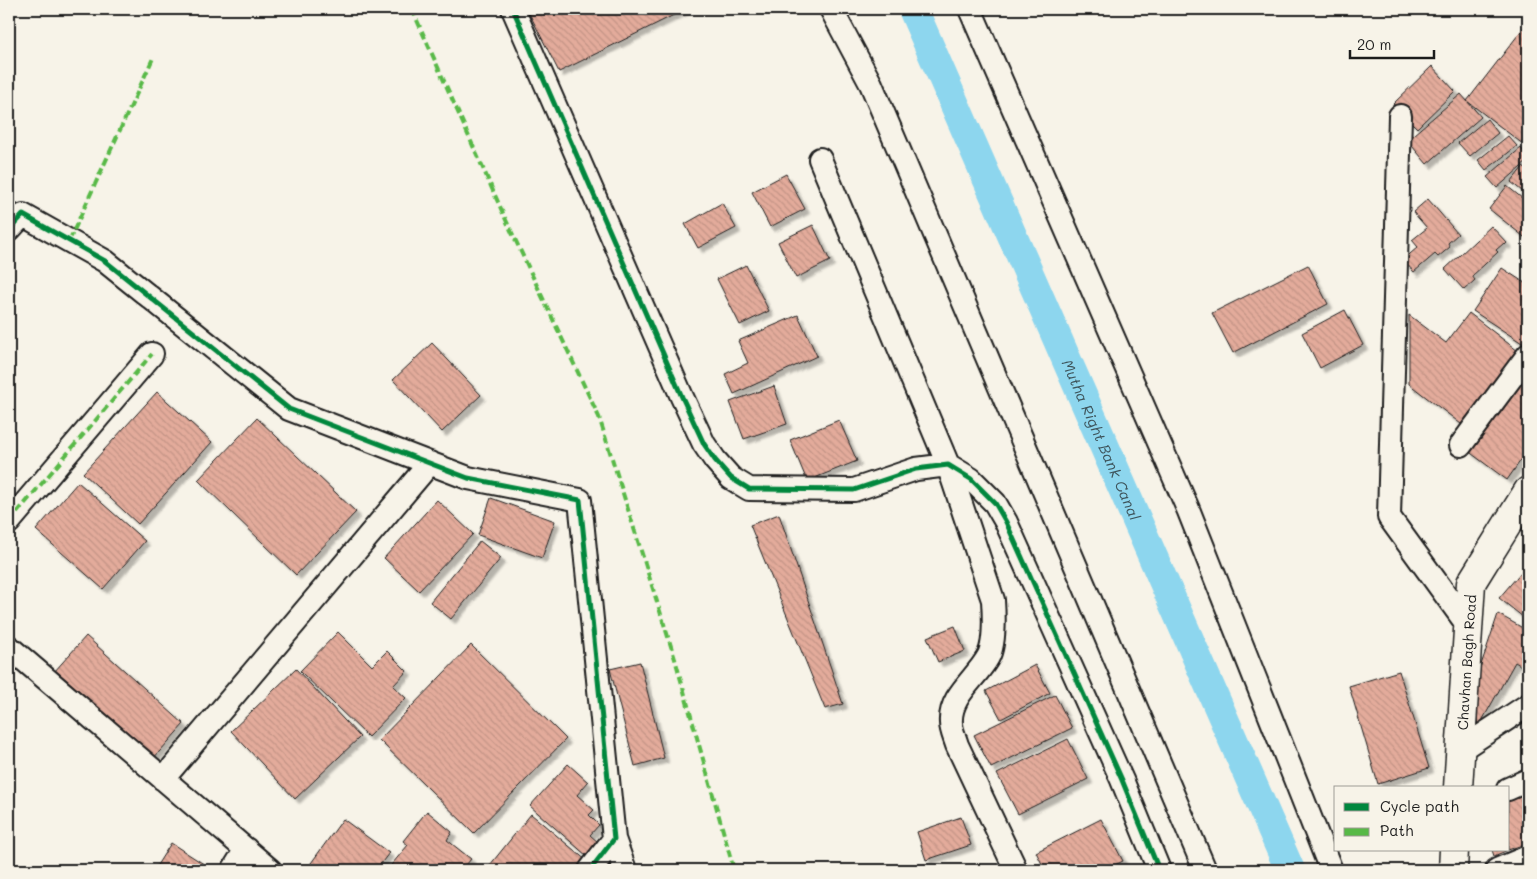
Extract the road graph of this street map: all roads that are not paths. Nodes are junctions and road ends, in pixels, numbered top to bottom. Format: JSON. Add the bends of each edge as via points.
{"nodes":[{"id":1,"x":513,"y":9,"type":"edge"},
{"id":2,"x":831,"y":9,"type":"edge"},
{"id":3,"x":970,"y":9,"type":"edge"},
{"id":4,"x":1400,"y":116,"type":"dead end"},
{"id":5,"x":820,"y":159,"type":"dead end"},
{"id":6,"x":9,"y":230,"type":"edge"},
{"id":7,"x":152,"y":354,"type":"dead end"},
{"id":8,"x":1528,"y":355,"type":"edge"},
{"id":9,"x":1461,"y":444,"type":"dead end"},
{"id":10,"x":430,"y":464,"type":"junction"},
{"id":11,"x":948,"y":465,"type":"junction"},
{"id":12,"x":1528,"y":492,"type":"edge"},
{"id":13,"x":9,"y":522,"type":"edge"},
{"id":14,"x":1469,"y":627,"type":"junction"},
{"id":15,"x":9,"y":647,"type":"edge"},
{"id":16,"x":1528,"y":705,"type":"edge"},
{"id":17,"x":1460,"y":750,"type":"junction"},
{"id":18,"x":163,"y":779,"type":"junction"},
{"id":19,"x":1528,"y":780,"type":"edge"},
{"id":20,"x":1458,"y":786,"type":"edge"},
{"id":21,"x":1510,"y":788,"type":"edge"},
{"id":22,"x":614,"y":839,"type":"junction"},
{"id":23,"x":246,"y":849,"type":"junction"},
{"id":24,"x":1454,"y":852,"type":"edge"},
{"id":25,"x":1528,"y":857,"type":"edge"},
{"id":26,"x":233,"y":870,"type":"edge"},
{"id":27,"x":270,"y":870,"type":"edge"},
{"id":28,"x":590,"y":870,"type":"edge"},
{"id":29,"x":625,"y":870,"type":"edge"},
{"id":30,"x":1016,"y":870,"type":"edge"},
{"id":31,"x":1159,"y":870,"type":"edge"},
{"id":32,"x":1205,"y":870,"type":"edge"},
{"id":33,"x":1330,"y":870,"type":"edge"},
{"id":34,"x":1453,"y":870,"type":"edge"},
{"id":35,"x":1497,"y":870,"type":"edge"}],
"edges":[{"from":1,"to":11,"type":"street","via":[[682,397],[704,444],[731,478],[750,489],[854,490],[916,468]]},
{"from":2,"to":32,"type":"street","via":[[871,84]]},
{"from":3,"to":33,"type":"street","via":[[1188,509]]},
{"from":4,"to":14,"type":"street","via":[[1389,517]]},
{"from":5,"to":11,"type":"street"},
{"from":6,"to":10,"type":"street","via":[[23,215],[105,261],[289,409]]},
{"from":7,"to":13,"type":"street"},
{"from":8,"to":9,"type":"street"},
{"from":10,"to":18,"type":"street"},
{"from":10,"to":22,"type":"street","via":[[468,478],[580,500]]},
{"from":11,"to":30,"type":"street","via":[[994,615],[989,656],[958,697],[952,708],[951,724],[957,745]]},
{"from":11,"to":31,"type":"street","via":[[972,479],[995,503],[1006,522]]},
{"from":12,"to":14,"type":"street","name":"Chavhan Bagh Road","via":[[1471,583]]},
{"from":14,"to":17,"type":"street","name":"Chavhan Bagh Road"},
{"from":15,"to":18,"type":"street"},
{"from":16,"to":17,"type":"street"},
{"from":17,"to":20,"type":"street","name":"Chavhan Bagh Road"},
{"from":18,"to":23,"type":"street"},
{"from":19,"to":21,"type":"street"},
{"from":22,"to":28,"type":"street"},
{"from":22,"to":29,"type":"street"},
{"from":23,"to":26,"type":"street"},
{"from":23,"to":27,"type":"street"},
{"from":24,"to":34,"type":"street"},
{"from":25,"to":35,"type":"street"}]}
